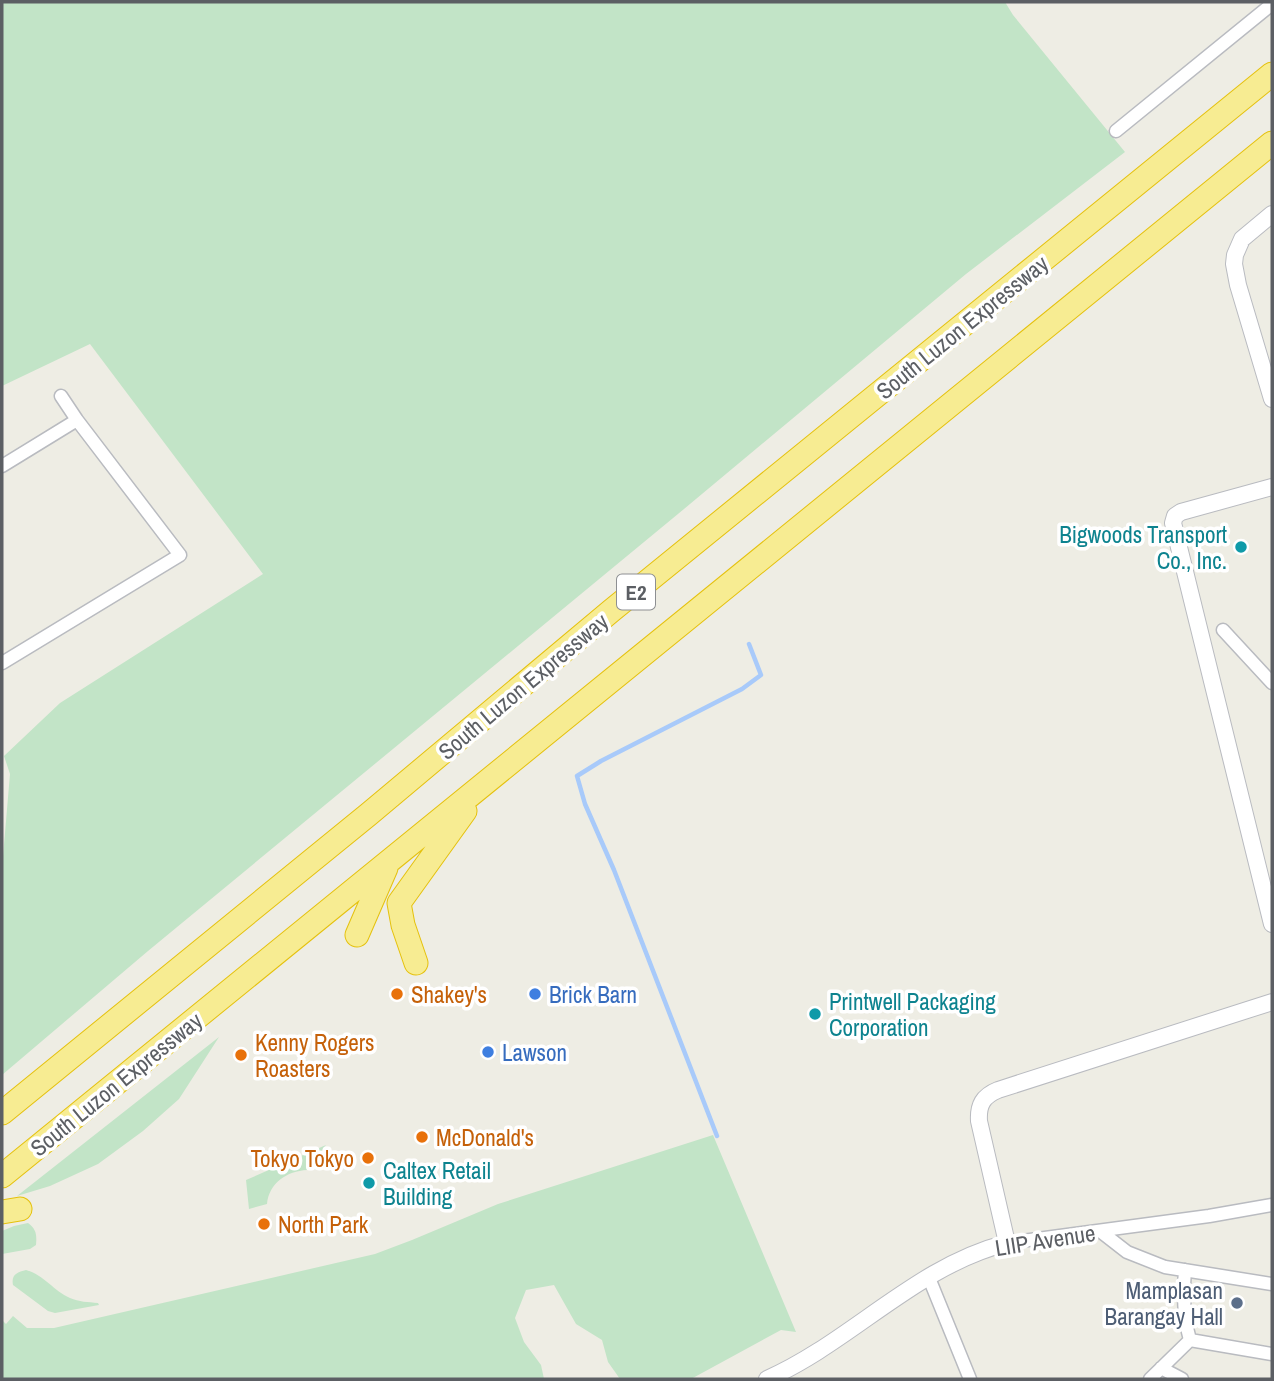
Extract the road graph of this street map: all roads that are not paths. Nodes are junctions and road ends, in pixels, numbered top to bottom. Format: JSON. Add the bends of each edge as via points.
{"nodes":[{"id":1,"x":1272,"y":4,"type":"edge"},
{"id":2,"x":1272,"y":74,"type":"edge"},
{"id":3,"x":1116,"y":131,"type":"dead end"},
{"id":4,"x":1272,"y":143,"type":"edge"},
{"id":5,"x":1272,"y":214,"type":"edge"},
{"id":6,"x":61,"y":396,"type":"dead end"},
{"id":7,"x":1272,"y":399,"type":"edge"},
{"id":8,"x":77,"y":420,"type":"junction"},
{"id":9,"x":2,"y":466,"type":"edge"},
{"id":10,"x":1272,"y":487,"type":"edge"},
{"id":11,"x":1223,"y":630,"type":"dead end"},
{"id":12,"x":2,"y":663,"type":"edge"},
{"id":13,"x":1272,"y":683,"type":"edge"},
{"id":14,"x":485,"y":783,"type":"junction"},
{"id":15,"x":388,"y":863,"type":"junction"},
{"id":16,"x":1272,"y":924,"type":"edge"},
{"id":17,"x":357,"y":935,"type":"dead end"},
{"id":18,"x":416,"y":962,"type":"dead end"},
{"id":19,"x":1272,"y":1002,"type":"edge"},
{"id":20,"x":2,"y":1112,"type":"edge"},
{"id":21,"x":2,"y":1176,"type":"edge"},
{"id":22,"x":1272,"y":1205,"type":"edge"},
{"id":23,"x":1100,"y":1231,"type":"junction"},
{"id":24,"x":1007,"y":1243,"type":"junction"},
{"id":25,"x":1185,"y":1270,"type":"junction"},
{"id":26,"x":929,"y":1278,"type":"junction"},
{"id":27,"x":1272,"y":1284,"type":"edge"},
{"id":28,"x":1190,"y":1340,"type":"junction"},
{"id":29,"x":1272,"y":1354,"type":"edge"},
{"id":30,"x":1161,"y":1368,"type":"junction"},
{"id":31,"x":768,"y":1379,"type":"edge"},
{"id":32,"x":971,"y":1379,"type":"edge"},
{"id":33,"x":1150,"y":1379,"type":"edge"},
{"id":34,"x":1182,"y":1379,"type":"edge"}],
"edges":[{"from":1,"to":3,"type":"street"},
{"from":2,"to":20,"type":"highway","name":"South Luzon Expressway","number":"E2"},
{"from":4,"to":14,"type":"highway","name":"South Luzon Expressway","number":"E2"},
{"from":5,"to":7,"type":"street","via":[[1242,239],[1234,264]]},
{"from":6,"to":8,"type":"street"},
{"from":8,"to":9,"type":"street"},
{"from":8,"to":12,"type":"street","via":[[180,555]]},
{"from":10,"to":16,"type":"street","via":[[1181,512],[1173,523]]},
{"from":11,"to":13,"type":"street"},
{"from":14,"to":15,"type":"highway","name":"South Luzon Expressway","number":"E2"},
{"from":14,"to":18,"type":"highway","via":[[399,903]]},
{"from":15,"to":17,"type":"highway"},
{"from":15,"to":21,"type":"highway","name":"South Luzon Expressway","number":"E2"},
{"from":19,"to":24,"type":"street","via":[[987,1095],[979,1121]]},
{"from":22,"to":23,"type":"street","name":"LIIP Avenue"},
{"from":23,"to":24,"type":"street","name":"LIIP Avenue"},
{"from":23,"to":25,"type":"street","via":[[1127,1252]]},
{"from":24,"to":26,"type":"street","name":"LIIP Avenue","via":[[973,1254]]},
{"from":25,"to":27,"type":"street"},
{"from":25,"to":28,"type":"street","via":[[1183,1298]]},
{"from":26,"to":31,"type":"street","name":"LIIP Avenue","via":[[806,1360]]},
{"from":26,"to":32,"type":"street"},
{"from":28,"to":29,"type":"street"},
{"from":28,"to":30,"type":"street"},
{"from":30,"to":33,"type":"street"},
{"from":30,"to":34,"type":"street"}]}
